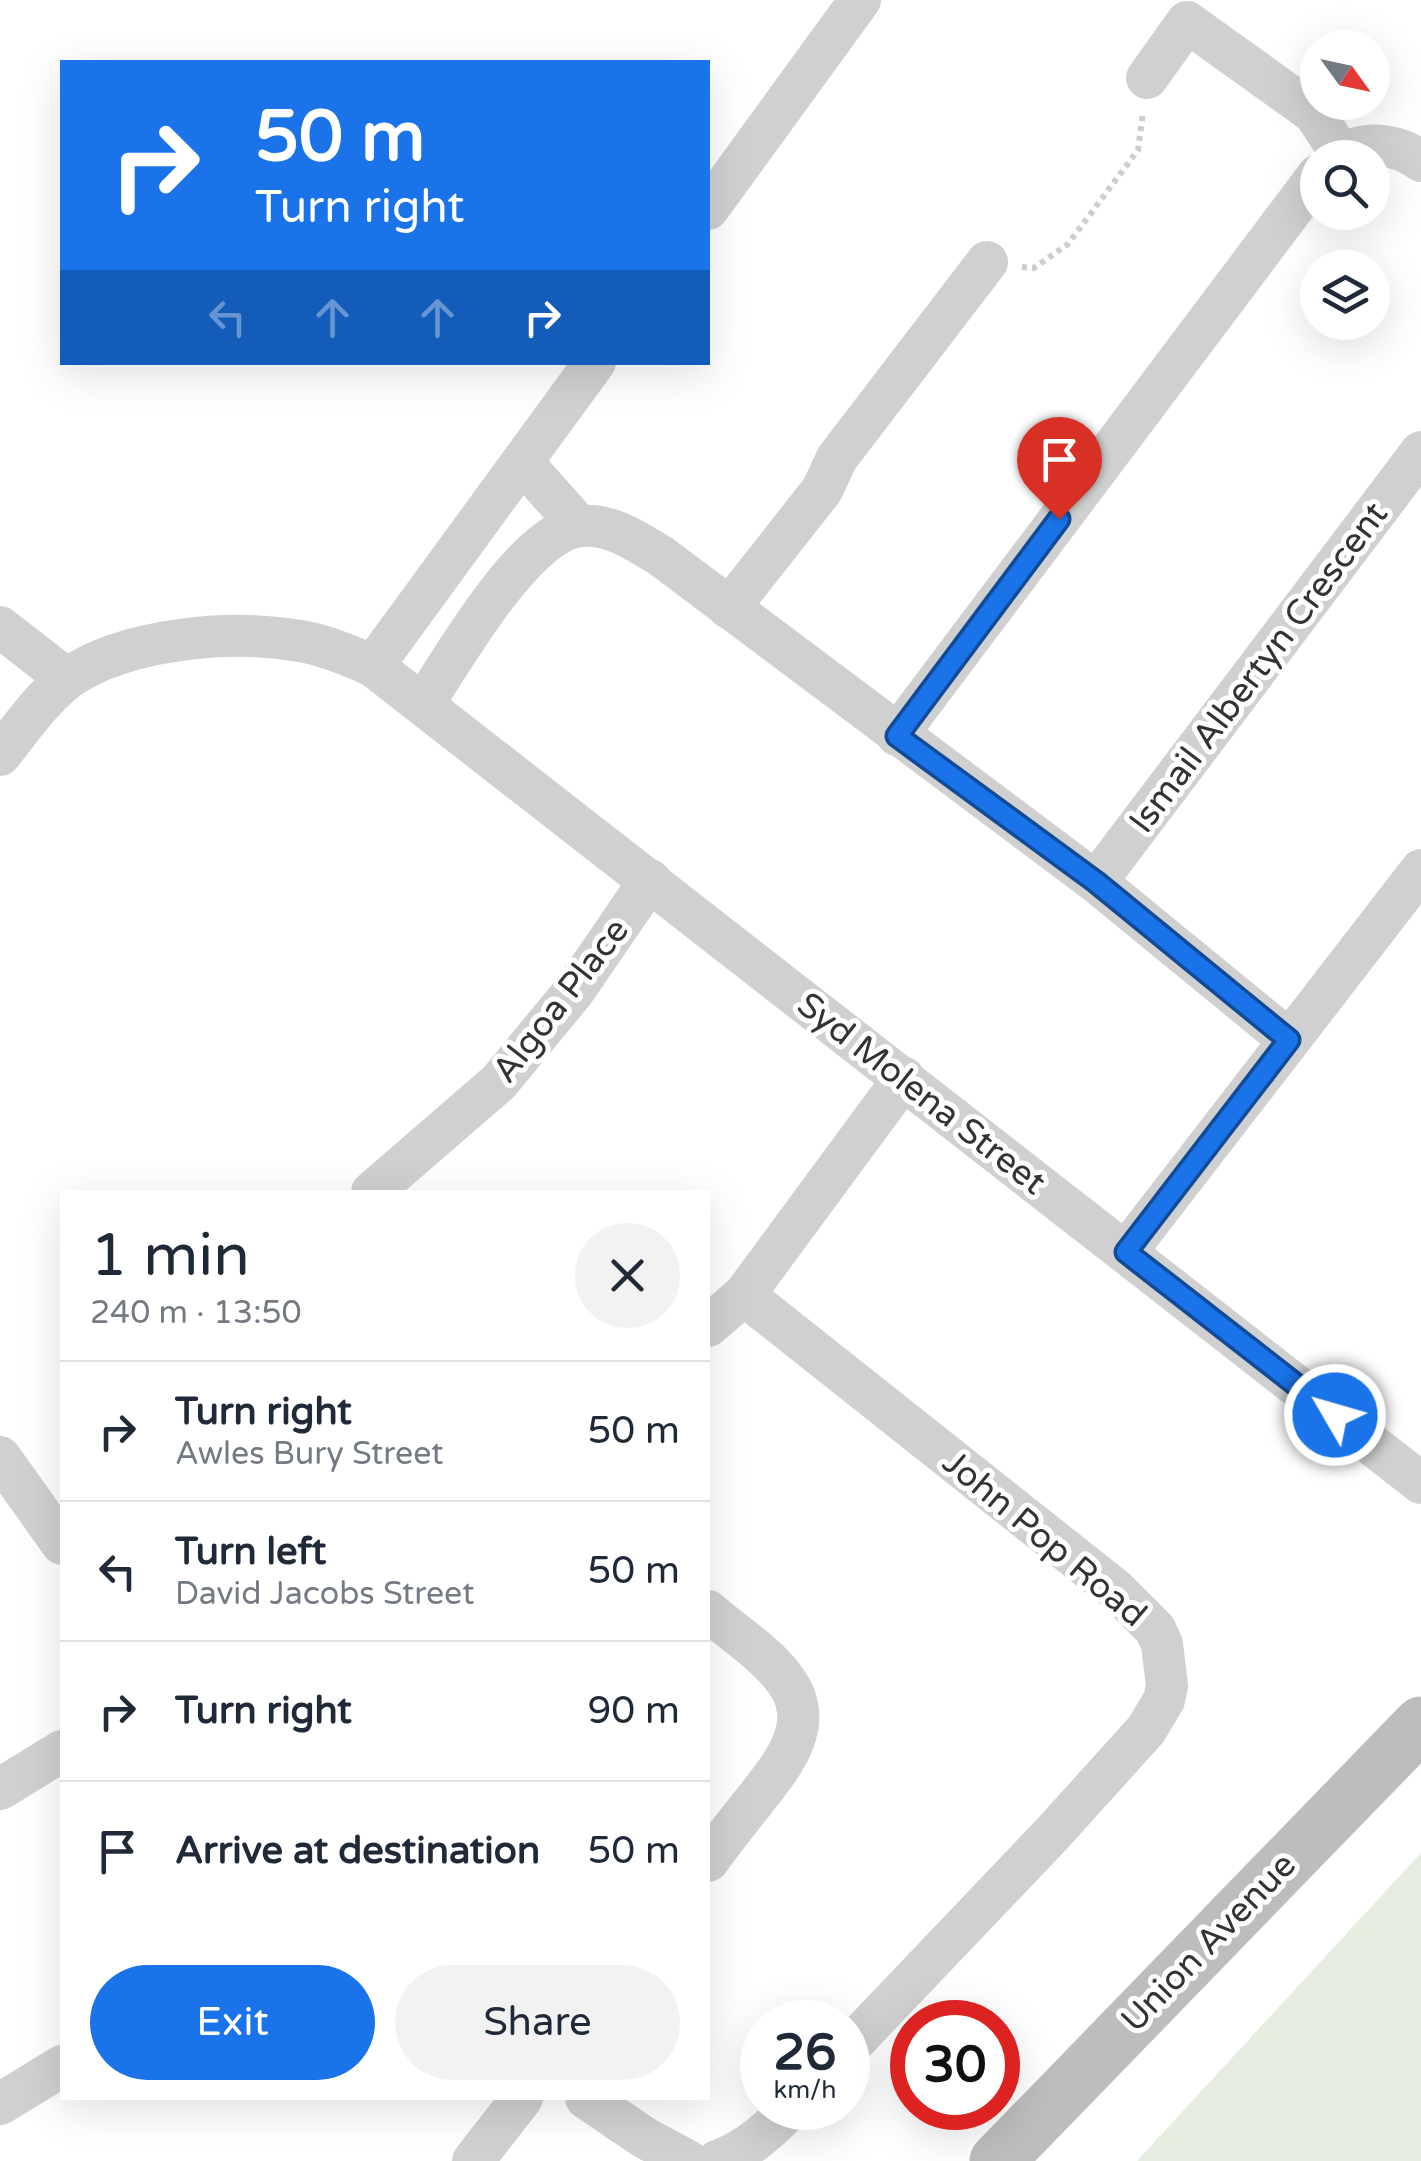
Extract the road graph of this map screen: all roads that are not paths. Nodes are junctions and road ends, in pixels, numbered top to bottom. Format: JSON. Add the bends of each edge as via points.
{"nodes":[{"id":1,"x":860,"y":0,"type":"edge"},
{"id":2,"x":1147,"y":78,"type":"road end"},
{"id":3,"x":1324,"y":140,"type":"edge"},
{"id":4,"x":1390,"y":146,"type":"edge"},
{"id":5,"x":1421,"y":161,"type":"edge"},
{"id":6,"x":1300,"y":204,"type":"edge"},
{"id":7,"x":710,"y":206,"type":"edge"},
{"id":8,"x":987,"y":262,"type":"road end"},
{"id":9,"x":593,"y":365,"type":"edge"},
{"id":10,"x":1421,"y":452,"type":"edge"},
{"id":11,"x":522,"y":462,"type":"junction"},
{"id":12,"x":579,"y":526,"type":"junction"},
{"id":13,"x":729,"y":608,"type":"junction"},
{"id":14,"x":0,"y":627,"type":"edge"},
{"id":15,"x":373,"y":666,"type":"junction"},
{"id":16,"x":67,"y":680,"type":"junction"},
{"id":17,"x":424,"y":703,"type":"junction"},
{"id":18,"x":897,"y":736,"type":"junction"},
{"id":19,"x":0,"y":754,"type":"edge"},
{"id":20,"x":1421,"y":870,"type":"edge"},
{"id":21,"x":650,"y":880,"type":"junction"},
{"id":22,"x":1096,"y":882,"type":"junction"},
{"id":23,"x":1289,"y":1040,"type":"junction"},
{"id":24,"x":904,"y":1078,"type":"junction"},
{"id":25,"x":374,"y":1190,"type":"edge"},
{"id":26,"x":1126,"y":1252,"type":"junction"},
{"id":27,"x":744,"y":1295,"type":"junction"},
{"id":28,"x":710,"y":1324,"type":"edge"},
{"id":29,"x":2,"y":1463,"type":"edge"},
{"id":30,"x":1421,"y":1483,"type":"edge"},
{"id":31,"x":50,"y":1494,"type":"edge"},
{"id":32,"x":60,"y":1536,"type":"edge"},
{"id":33,"x":710,"y":1613,"type":"edge"},
{"id":34,"x":1421,"y":1724,"type":"edge"},
{"id":35,"x":60,"y":1752,"type":"edge"},
{"id":36,"x":0,"y":1789,"type":"edge"},
{"id":37,"x":710,"y":1858,"type":"edge"},
{"id":38,"x":870,"y":2025,"type":"edge"},
{"id":39,"x":60,"y":2067,"type":"edge"},
{"id":40,"x":520,"y":2100,"type":"edge"},
{"id":41,"x":589,"y":2100,"type":"edge"},
{"id":42,"x":0,"y":2104,"type":"edge"},
{"id":43,"x":767,"y":2130,"type":"edge"},
{"id":44,"x":473,"y":2161,"type":"edge"},
{"id":45,"x":688,"y":2161,"type":"edge"},
{"id":46,"x":717,"y":2161,"type":"edge"},
{"id":47,"x":997,"y":2161,"type":"edge"}],
"edges":[{"from":1,"to":7,"type":"street"},
{"from":2,"to":3,"type":"street","via":[[1187,22],[1314,113]]},
{"from":4,"to":5,"type":"street"},
{"from":6,"to":18,"type":"street"},
{"from":8,"to":13,"type":"street"},
{"from":9,"to":11,"type":"street"},
{"from":10,"to":22,"type":"street","name":"Ismail Albertyn Crescent"},
{"from":11,"to":12,"type":"street"},
{"from":11,"to":15,"type":"street"},
{"from":12,"to":13,"type":"street","via":[[633,539]]},
{"from":12,"to":17,"type":"street","via":[[541,546],[513,574]]},
{"from":13,"to":18,"type":"street"},
{"from":14,"to":16,"type":"street"},
{"from":15,"to":16,"type":"street","name":"Syd Molena Street","via":[[340,651],[257,635],[150,646],[107,658]]},
{"from":15,"to":17,"type":"street","name":"Syd Molena Street"},
{"from":16,"to":19,"type":"street"},
{"from":17,"to":21,"type":"street","name":"Syd Molena Street"},
{"from":18,"to":22,"type":"street"},
{"from":20,"to":23,"type":"street"},
{"from":21,"to":24,"type":"street","name":"Syd Molena Street"},
{"from":21,"to":25,"type":"street","name":"Algoa Place","via":[[574,991],[500,1082]]},
{"from":22,"to":23,"type":"street"},
{"from":23,"to":26,"type":"street"},
{"from":24,"to":26,"type":"street","name":"Syd Molena Street"},
{"from":24,"to":27,"type":"street"},
{"from":26,"to":30,"type":"street","name":"Syd Molena Street"},
{"from":27,"to":28,"type":"street"},
{"from":27,"to":38,"type":"street","name":"John Pop Road","via":[[1116,1590],[1155,1629],[1166,1662],[1164,1700],[1146,1730]]},
{"from":29,"to":31,"type":"street"},
{"from":31,"to":32,"type":"street"},
{"from":33,"to":37,"type":"street","via":[[780,1673],[799,1709],[791,1752]]},
{"from":34,"to":47,"type":"street","name":"Union Avenue"},
{"from":35,"to":36,"type":"street"},
{"from":39,"to":42,"type":"street"},
{"from":40,"to":44,"type":"street"},
{"from":41,"to":45,"type":"street"},
{"from":43,"to":46,"type":"street"}]}
